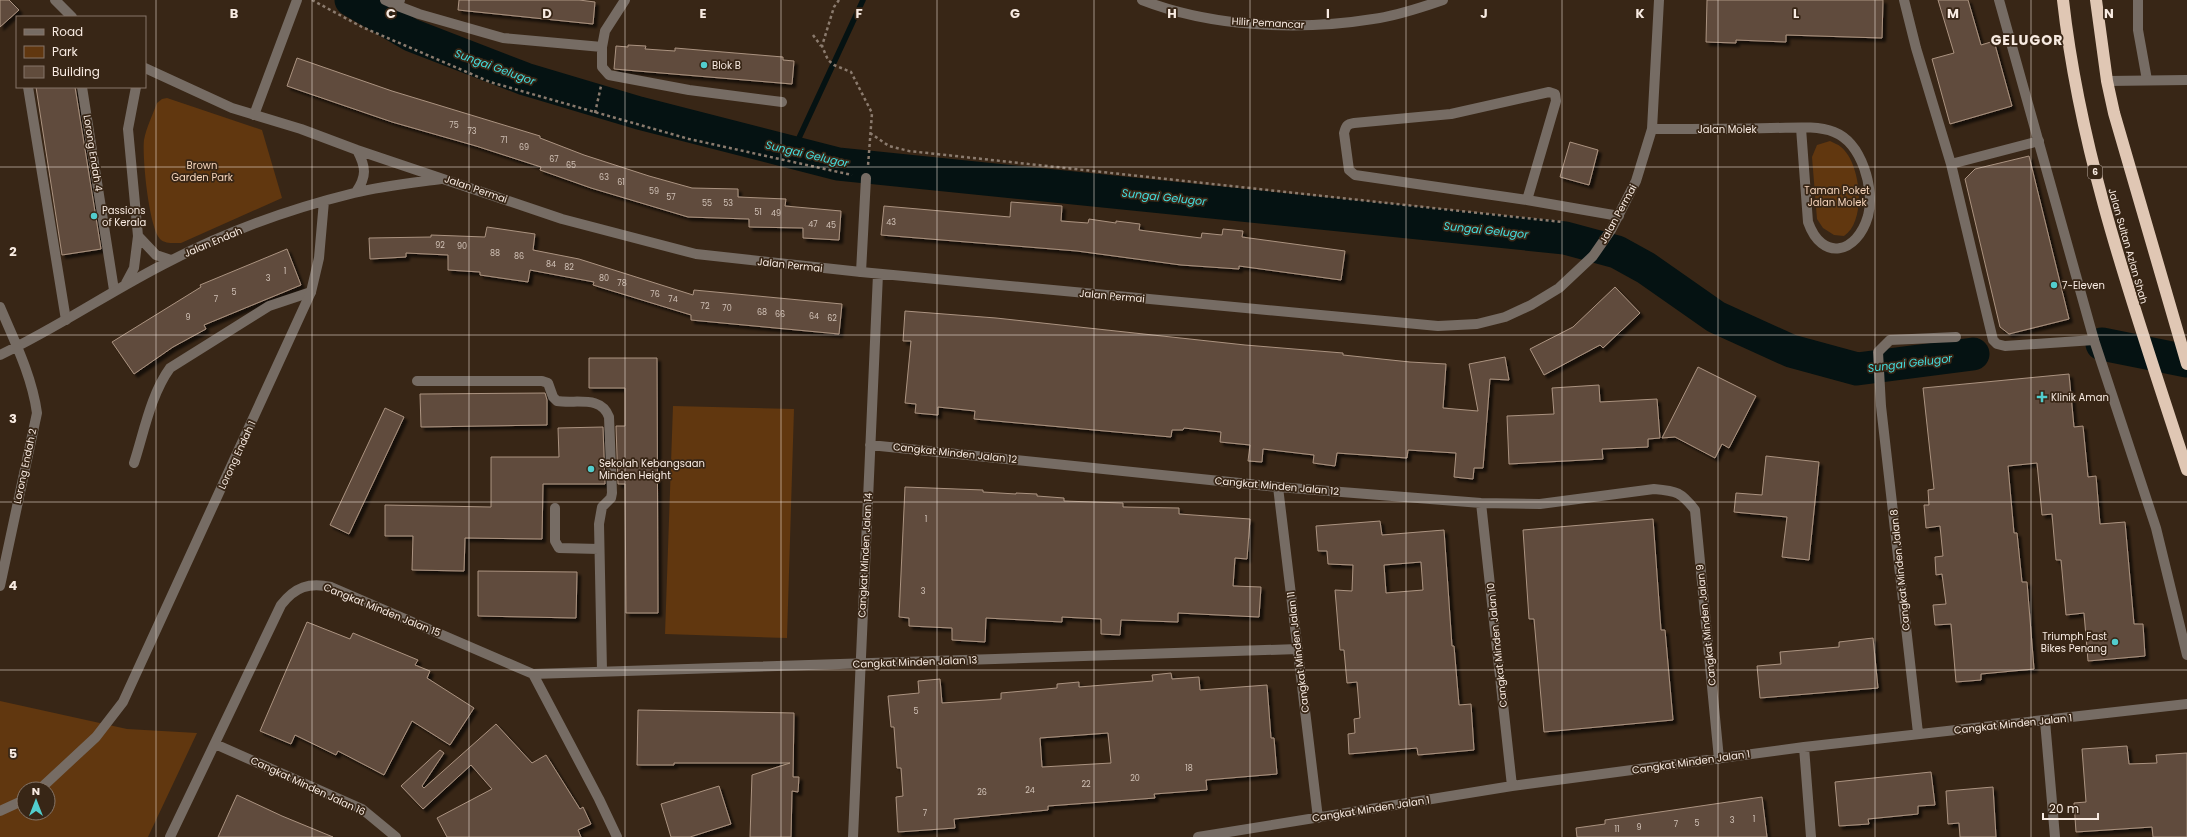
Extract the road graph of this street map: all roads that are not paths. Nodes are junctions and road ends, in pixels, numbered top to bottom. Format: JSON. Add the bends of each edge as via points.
{"nodes":[{"id":1,"x":55,"y":0,"type":"edge"},
{"id":2,"x":385,"y":0,"type":"edge"},
{"id":3,"x":625,"y":0,"type":"edge"},
{"id":4,"x":1142,"y":0,"type":"edge"},
{"id":5,"x":1443,"y":0,"type":"edge"},
{"id":6,"x":1659,"y":0,"type":"edge"},
{"id":7,"x":1904,"y":0,"type":"edge"},
{"id":8,"x":1999,"y":0,"type":"edge"},
{"id":9,"x":2063,"y":0,"type":"edge"},
{"id":10,"x":2096,"y":0,"type":"edge"},
{"id":11,"x":2138,"y":0,"type":"edge"},
{"id":12,"x":295,"y":1,"type":"edge"},
{"id":13,"x":399,"y":3,"type":"edge"},
{"id":14,"x":71,"y":16,"type":"edge"},
{"id":15,"x":602,"y":47,"type":"junction"},
{"id":16,"x":146,"y":68,"type":"edge"},
{"id":17,"x":2147,"y":80,"type":"junction"},
{"id":18,"x":2187,"y":80,"type":"edge"},
{"id":19,"x":2107,"y":81,"type":"junction"},
{"id":20,"x":28,"y":88,"type":"edge"},
{"id":21,"x":82,"y":88,"type":"edge"},
{"id":22,"x":136,"y":88,"type":"edge"},
{"id":23,"x":782,"y":102,"type":"dead end"},
{"id":24,"x":254,"y":115,"type":"junction"},
{"id":25,"x":1801,"y":128,"type":"junction"},
{"id":26,"x":1652,"y":129,"type":"junction"},
{"id":27,"x":2039,"y":141,"type":"junction"},
{"id":28,"x":356,"y":150,"type":"junction"},
{"id":29,"x":1951,"y":164,"type":"junction"},
{"id":30,"x":866,"y":178,"type":"road end"},
{"id":31,"x":445,"y":179,"type":"junction"},
{"id":32,"x":356,"y":192,"type":"junction"},
{"id":33,"x":1527,"y":200,"type":"junction"},
{"id":34,"x":324,"y":201,"type":"junction"},
{"id":35,"x":1619,"y":216,"type":"junction"},
{"id":36,"x":138,"y":236,"type":"junction"},
{"id":37,"x":171,"y":260,"type":"junction"},
{"id":38,"x":861,"y":272,"type":"junction"},
{"id":39,"x":878,"y":274,"type":"junction"},
{"id":40,"x":126,"y":284,"type":"junction"},
{"id":41,"x":114,"y":290,"type":"junction"},
{"id":42,"x":311,"y":292,"type":"junction"},
{"id":43,"x":0,"y":307,"type":"edge"},
{"id":44,"x":66,"y":320,"type":"junction"},
{"id":45,"x":1956,"y":337,"type":"dead end"},
{"id":46,"x":2094,"y":340,"type":"junction"},
{"id":47,"x":2183,"y":341,"type":"edge"},
{"id":48,"x":17,"y":347,"type":"junction"},
{"id":49,"x":0,"y":355,"type":"edge"},
{"id":50,"x":2187,"y":364,"type":"edge"},
{"id":51,"x":417,"y":381,"type":"dead end"},
{"id":52,"x":870,"y":445,"type":"junction"},
{"id":53,"x":134,"y":463,"type":"dead end"},
{"id":54,"x":2187,"y":470,"type":"edge"},
{"id":55,"x":1278,"y":487,"type":"junction"},
{"id":56,"x":1684,"y":495,"type":"joint"},
{"id":57,"x":1481,"y":503,"type":"junction"},
{"id":58,"x":555,"y":508,"type":"dead end"},
{"id":59,"x":599,"y":549,"type":"junction"},
{"id":60,"x":0,"y":586,"type":"edge"},
{"id":61,"x":1298,"y":649,"type":"junction"},
{"id":62,"x":2187,"y":655,"type":"edge"},
{"id":63,"x":860,"y":664,"type":"junction"},
{"id":64,"x":602,"y":671,"type":"junction"},
{"id":65,"x":533,"y":674,"type":"junction"},
{"id":66,"x":2187,"y":704,"type":"edge"},
{"id":67,"x":2045,"y":721,"type":"junction"},
{"id":68,"x":1918,"y":733,"type":"junction"},
{"id":69,"x":215,"y":744,"type":"junction"},
{"id":70,"x":1804,"y":747,"type":"junction"},
{"id":71,"x":1719,"y":758,"type":"junction"},
{"id":72,"x":49,"y":781,"type":"edge"},
{"id":73,"x":1512,"y":786,"type":"junction"},
{"id":74,"x":16,"y":804,"type":"edge"},
{"id":75,"x":0,"y":811,"type":"edge"},
{"id":76,"x":1318,"y":818,"type":"junction"},
{"id":77,"x":170,"y":837,"type":"edge"},
{"id":78,"x":396,"y":837,"type":"edge"},
{"id":79,"x":617,"y":837,"type":"edge"},
{"id":80,"x":853,"y":837,"type":"edge"},
{"id":81,"x":1198,"y":837,"type":"edge"},
{"id":82,"x":1811,"y":837,"type":"edge"},
{"id":83,"x":2054,"y":837,"type":"edge"}],
"edges":[{"from":1,"to":14,"type":"street"},
{"from":2,"to":13,"type":"street"},
{"from":3,"to":15,"type":"street","via":[[605,31]]},
{"from":4,"to":5,"type":"street","name":"Hilir Pemancar","via":[[1169,11],[1210,19],[1267,24],[1319,24],[1374,19]]},
{"from":6,"to":26,"type":"street","name":"Jalan Permai"},
{"from":7,"to":29,"type":"street"},
{"from":8,"to":27,"type":"street"},
{"from":9,"to":54,"type":"highway","name":"Jalan Sultan Azlan Shah","number":"6","via":[[2075,85],[2102,201]]},
{"from":10,"to":19,"type":"highway"},
{"from":11,"to":17,"type":"street","via":[[2138,30]]},
{"from":12,"to":24,"type":"street"},
{"from":13,"to":15,"type":"street","via":[[419,14],[503,38]]},
{"from":15,"to":23,"type":"street","via":[[602,67],[609,75],[689,90]]},
{"from":16,"to":24,"type":"street","name":"Jalan Permai","via":[[217,102]]},
{"from":17,"to":18,"type":"street"},
{"from":17,"to":19,"type":"street"},
{"from":19,"to":47,"type":"highway","via":[[2114,113]]},
{"from":20,"to":44,"type":"street"},
{"from":21,"to":41,"type":"street","name":"Lorong Endah 4"},
{"from":22,"to":36,"type":"street","via":[[128,130]]},
{"from":24,"to":28,"type":"street","name":"Jalan Permai","via":[[301,129]]},
{"from":25,"to":25,"type":"street","name":"Jalan Molek","via":[[1808,222],[1812,233],[1824,246],[1834,249],[1845,248],[1854,243],[1868,216],[1869,200],[1864,168],[1855,147],[1844,137],[1833,132]]},
{"from":25,"to":26,"type":"street","name":"Jalan Molek"},
{"from":26,"to":35,"type":"street","name":"Jalan Permai","via":[[1636,181]]},
{"from":27,"to":29,"type":"street"},
{"from":27,"to":46,"type":"street"},
{"from":28,"to":31,"type":"street","name":"Jalan Permai"},
{"from":28,"to":32,"type":"street","via":[[364,164],[365,174],[363,183]]},
{"from":29,"to":46,"type":"street","via":[[1993,340],[2005,346]]},
{"from":30,"to":38,"type":"street"},
{"from":31,"to":32,"type":"street","name":"Jalan Endah"},
{"from":31,"to":38,"type":"street","name":"Jalan Permai","via":[[562,219],[696,254]]},
{"from":32,"to":34,"type":"street","name":"Jalan Endah"},
{"from":33,"to":33,"type":"street","via":[[1351,174],[1345,127],[1354,123],[1451,114],[1549,92],[1555,94],[1556,101]]},
{"from":33,"to":35,"type":"street"},
{"from":34,"to":37,"type":"street","name":"Jalan Endah","via":[[223,236]]},
{"from":34,"to":42,"type":"street","name":"Lorong Endah 1","via":[[319,258]]},
{"from":35,"to":39,"type":"street","name":"Jalan Permai","via":[[1593,256],[1558,288],[1506,317],[1477,324],[1438,326]]},
{"from":36,"to":37,"type":"street","via":[[156,255]]},
{"from":36,"to":40,"type":"street","via":[[134,268]]},
{"from":37,"to":40,"type":"street","name":"Jalan Endah"},
{"from":38,"to":39,"type":"street","name":"Jalan Permai"},
{"from":39,"to":52,"type":"street","name":"Cangkat Minden Jalan 14"},
{"from":40,"to":41,"type":"street","name":"Jalan Endah"},
{"from":41,"to":44,"type":"street","name":"Jalan Endah"},
{"from":42,"to":53,"type":"street","via":[[269,306],[170,368],[154,402]]},
{"from":42,"to":72,"type":"street","name":"Lorong Endah 1","via":[[123,702],[96,737]]},
{"from":43,"to":48,"type":"street","name":"Lorong Endah 2"},
{"from":44,"to":48,"type":"street","name":"Jalan Endah"},
{"from":45,"to":68,"type":"street","name":"Cangkat Minden Jalan 8","via":[[1910,337],[1890,340],[1878,352],[1881,406]]},
{"from":46,"to":62,"type":"street","via":[[2156,528]]},
{"from":47,"to":50,"type":"highway"},
{"from":48,"to":49,"type":"street","name":"Jalan Endah"},
{"from":48,"to":60,"type":"street","name":"Lorong Endah 2","via":[[37,412]]},
{"from":51,"to":59,"type":"street","via":[[542,381],[548,383],[557,401],[596,403],[603,406],[609,417],[612,494],[600,514]]},
{"from":52,"to":55,"type":"street","name":"Cangkat Minden Jalan 12"},
{"from":52,"to":63,"type":"street","name":"Cangkat Minden Jalan 14"},
{"from":55,"to":57,"type":"street","name":"Cangkat Minden Jalan 12"},
{"from":55,"to":61,"type":"street","name":"Cangkat Minden Jalan 11"},
{"from":56,"to":57,"type":"street","name":"Cangkat Minden Jalan 12","via":[[1654,489],[1540,504]]},
{"from":56,"to":71,"type":"street","name":"Cangkat Minden Jalan 9","via":[[1695,510]]},
{"from":57,"to":73,"type":"street","name":"Cangkat Minden Jalan 10"},
{"from":58,"to":59,"type":"street","via":[[555,541],[559,548]]},
{"from":59,"to":64,"type":"street"},
{"from":61,"to":63,"type":"street","name":"Cangkat Minden Jalan 13"},
{"from":61,"to":76,"type":"street","name":"Cangkat Minden Jalan 11"},
{"from":63,"to":64,"type":"street","name":"Cangkat Minden Jalan 13"},
{"from":63,"to":80,"type":"street","name":"Cangkat Minden Jalan 14"},
{"from":64,"to":65,"type":"street","name":"Cangkat Minden Jalan 13"},
{"from":65,"to":69,"type":"street","name":"Cangkat Minden Jalan 15","via":[[331,588],[307,585],[297,588],[281,605]]},
{"from":65,"to":79,"type":"street"},
{"from":66,"to":67,"type":"street","name":"Cangkat Minden Jalan 1"},
{"from":67,"to":68,"type":"street","name":"Cangkat Minden Jalan 1"},
{"from":67,"to":83,"type":"street"},
{"from":68,"to":70,"type":"street","name":"Cangkat Minden Jalan 1"},
{"from":69,"to":77,"type":"street","name":"Cangkat Minden Jalan 15"},
{"from":69,"to":78,"type":"street","name":"Cangkat Minden Jalan 16","via":[[362,809]]},
{"from":70,"to":71,"type":"street","name":"Cangkat Minden Jalan 1"},
{"from":70,"to":82,"type":"street"},
{"from":71,"to":73,"type":"street","name":"Cangkat Minden Jalan 1"},
{"from":73,"to":76,"type":"street","name":"Cangkat Minden Jalan 1"},
{"from":74,"to":75,"type":"street"},
{"from":76,"to":81,"type":"street","name":"Cangkat Minden Jalan 1"}]}
